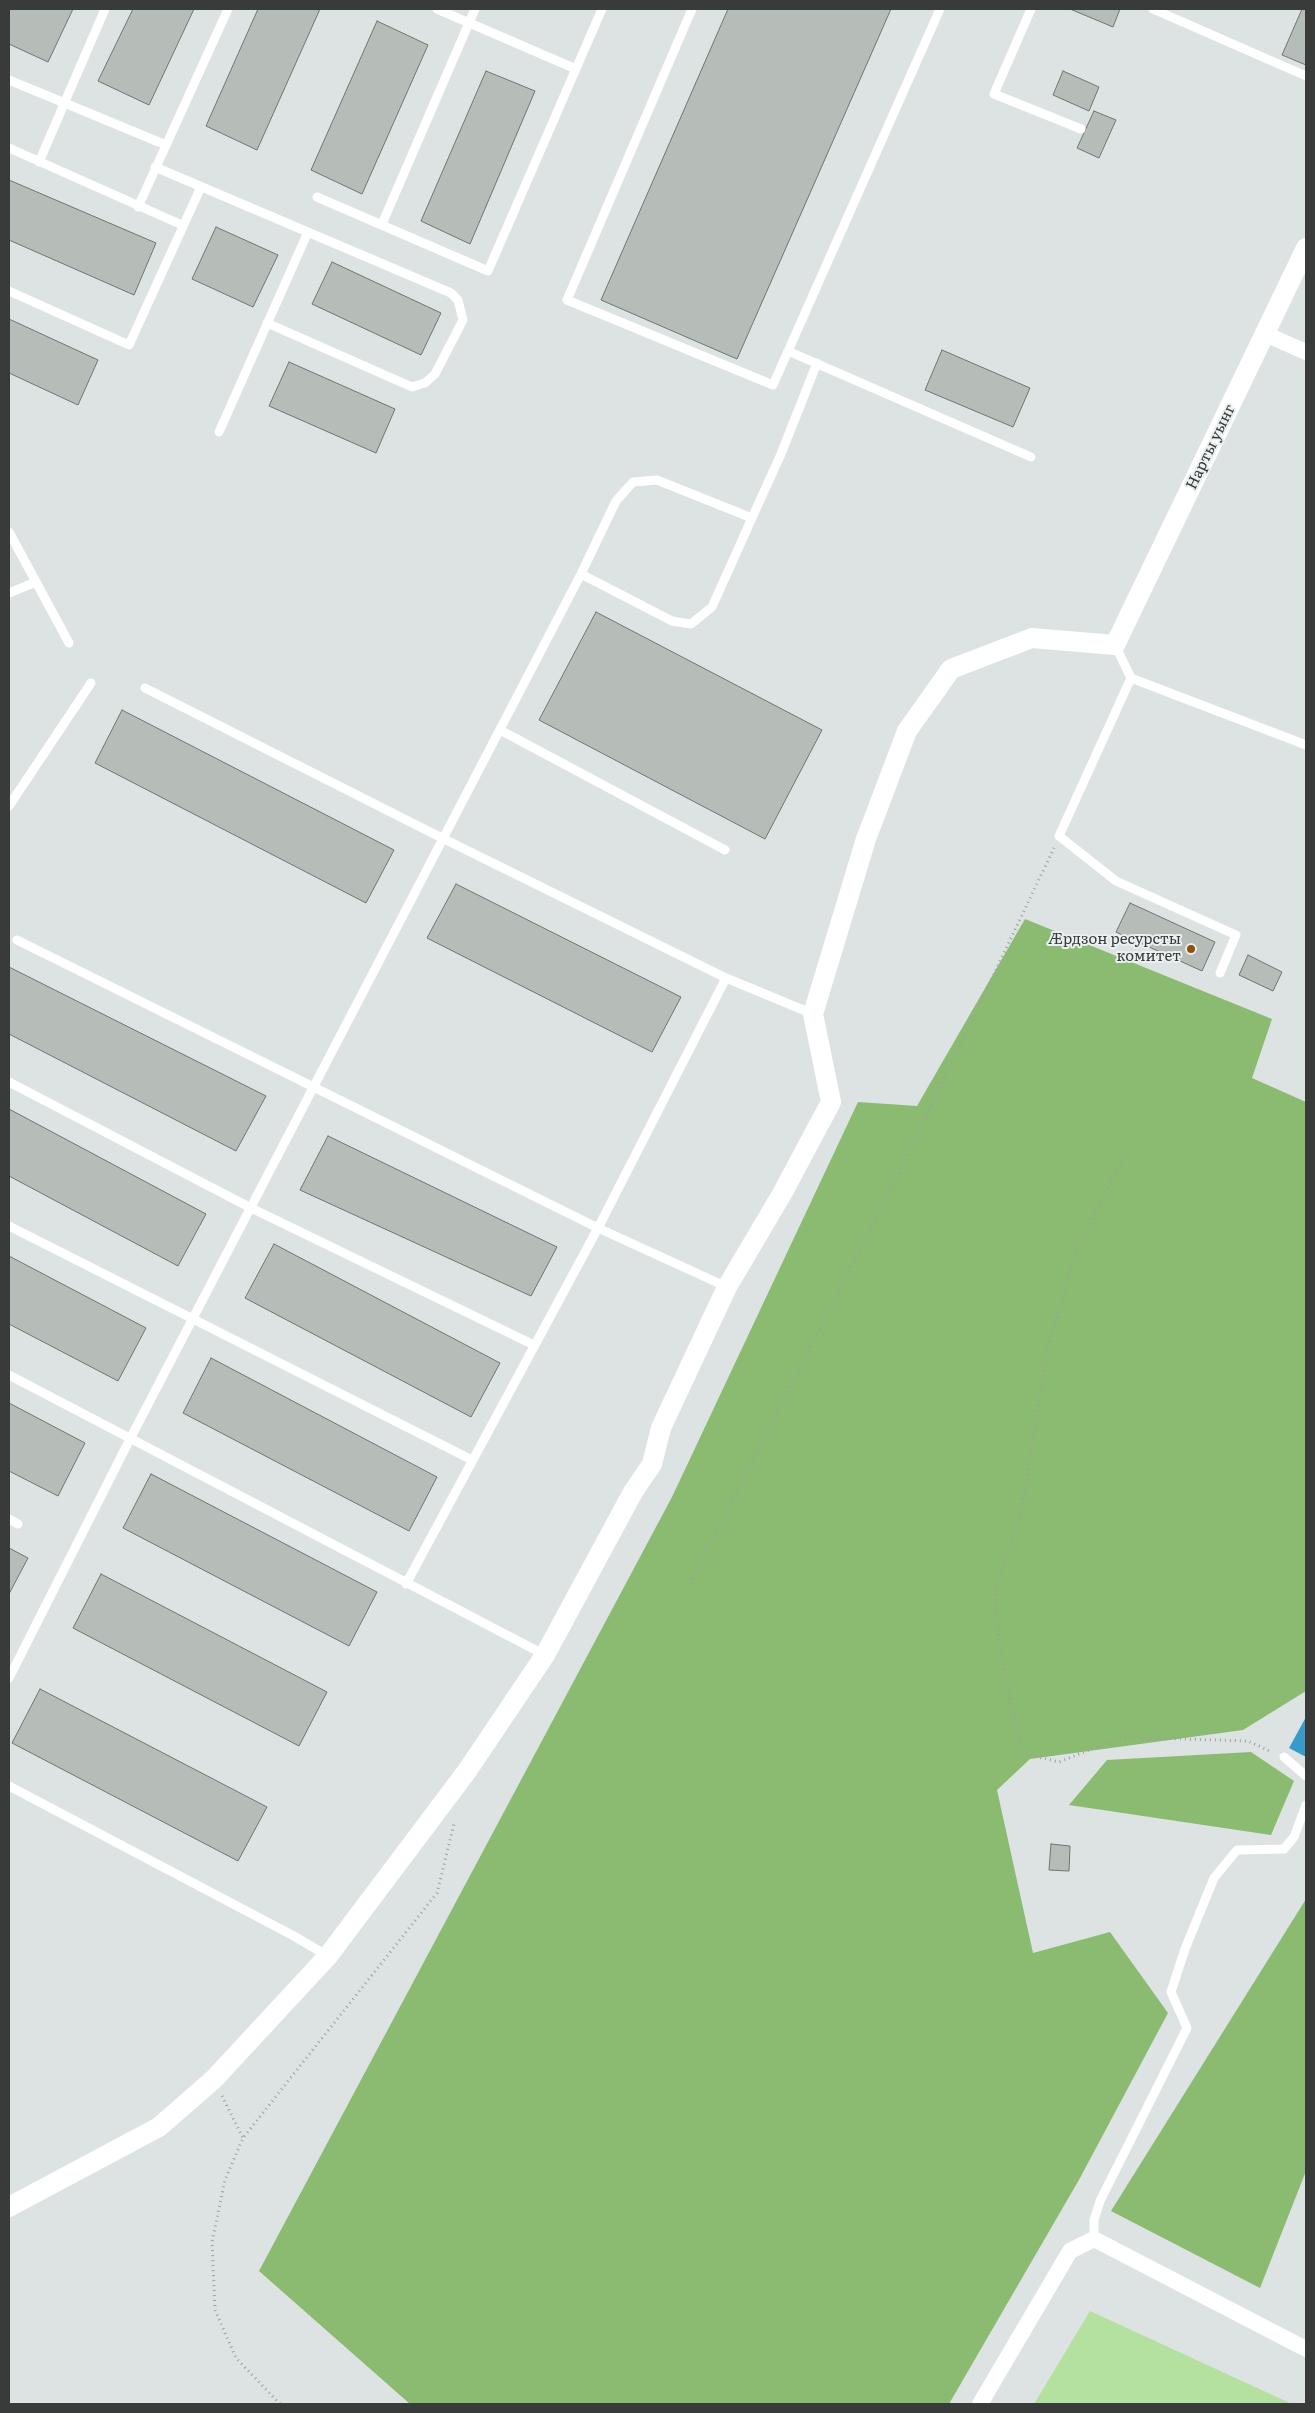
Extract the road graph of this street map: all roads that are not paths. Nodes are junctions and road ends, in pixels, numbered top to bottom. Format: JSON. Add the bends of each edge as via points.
{"nodes":[{"id":1,"x":106,"y":9,"type":"edge"},
{"id":2,"x":228,"y":9,"type":"edge"},
{"id":3,"x":437,"y":9,"type":"edge"},
{"id":4,"x":474,"y":9,"type":"edge"},
{"id":5,"x":602,"y":9,"type":"edge"},
{"id":6,"x":692,"y":9,"type":"edge"},
{"id":7,"x":940,"y":9,"type":"edge"},
{"id":8,"x":1031,"y":9,"type":"edge"},
{"id":9,"x":1153,"y":9,"type":"edge"},
{"id":10,"x":468,"y":23,"type":"junction"},
{"id":11,"x":576,"y":69,"type":"junction"},
{"id":12,"x":1306,"y":76,"type":"edge"},
{"id":13,"x":9,"y":80,"type":"edge"},
{"id":14,"x":65,"y":104,"type":"junction"},
{"id":15,"x":1081,"y":129,"type":"dead end"},
{"id":16,"x":166,"y":145,"type":"junction"},
{"id":17,"x":9,"y":148,"type":"edge"},
{"id":18,"x":39,"y":162,"type":"junction"},
{"id":19,"x":155,"y":167,"type":"junction"},
{"id":20,"x":201,"y":187,"type":"junction"},
{"id":21,"x":316,"y":198,"type":"dead end"},
{"id":22,"x":138,"y":207,"type":"junction"},
{"id":23,"x":382,"y":224,"type":"junction"},
{"id":24,"x":182,"y":225,"type":"junction"},
{"id":25,"x":308,"y":232,"type":"junction"},
{"id":26,"x":1306,"y":248,"type":"edge"},
{"id":27,"x":9,"y":291,"type":"edge"},
{"id":28,"x":267,"y":323,"type":"junction"},
{"id":29,"x":1265,"y":334,"type":"junction"},
{"id":30,"x":788,"y":351,"type":"junction"},
{"id":31,"x":1306,"y":352,"type":"edge"},
{"id":32,"x":817,"y":363,"type":"junction"},
{"id":33,"x":219,"y":432,"type":"dead end"},
{"id":34,"x":1031,"y":457,"type":"dead end"},
{"id":35,"x":752,"y":518,"type":"junction"},
{"id":36,"x":9,"y":532,"type":"edge"},
{"id":37,"x":581,"y":574,"type":"junction"},
{"id":38,"x":36,"y":582,"type":"junction"},
{"id":39,"x":9,"y":593,"type":"edge"},
{"id":40,"x":69,"y":643,"type":"dead end"},
{"id":41,"x":1115,"y":645,"type":"junction"},
{"id":42,"x":1131,"y":678,"type":"junction"},
{"id":43,"x":91,"y":683,"type":"dead end"},
{"id":44,"x":145,"y":688,"type":"dead end"},
{"id":45,"x":500,"y":730,"type":"junction"},
{"id":46,"x":1306,"y":745,"type":"edge"},
{"id":47,"x":9,"y":806,"type":"edge"},
{"id":48,"x":442,"y":838,"type":"junction"},
{"id":49,"x":724,"y":850,"type":"dead end"},
{"id":50,"x":17,"y":940,"type":"dead end"},
{"id":51,"x":1220,"y":973,"type":"dead end"},
{"id":52,"x":726,"y":978,"type":"junction"},
{"id":53,"x":812,"y":1014,"type":"junction"},
{"id":54,"x":9,"y":1082,"type":"edge"},
{"id":55,"x":313,"y":1088,"type":"junction"},
{"id":56,"x":252,"y":1208,"type":"junction"},
{"id":57,"x":9,"y":1226,"type":"edge"},
{"id":58,"x":598,"y":1228,"type":"junction"},
{"id":59,"x":727,"y":1287,"type":"junction"},
{"id":60,"x":193,"y":1320,"type":"junction"},
{"id":61,"x":534,"y":1346,"type":"junction"},
{"id":62,"x":9,"y":1375,"type":"edge"},
{"id":63,"x":130,"y":1440,"type":"junction"},
{"id":64,"x":472,"y":1460,"type":"junction"},
{"id":65,"x":9,"y":1519,"type":"edge"},
{"id":66,"x":18,"y":1524,"type":"dead end"},
{"id":67,"x":406,"y":1584,"type":"junction"},
{"id":68,"x":545,"y":1655,"type":"junction"},
{"id":69,"x":9,"y":1678,"type":"edge"},
{"id":70,"x":1284,"y":1757,"type":"road end"},
{"id":71,"x":1306,"y":1776,"type":"edge"},
{"id":72,"x":9,"y":1786,"type":"edge"},
{"id":73,"x":1306,"y":1805,"type":"edge"},
{"id":74,"x":328,"y":1956,"type":"junction"},
{"id":75,"x":9,"y":2207,"type":"edge"},
{"id":76,"x":1094,"y":2239,"type":"junction"},
{"id":77,"x":1304,"y":2343,"type":"edge"},
{"id":78,"x":980,"y":2404,"type":"edge"}],
"edges":[{"from":1,"to":14,"type":"lane"},
{"from":2,"to":16,"type":"lane"},
{"from":3,"to":10,"type":"lane"},
{"from":4,"to":10,"type":"lane"},
{"from":5,"to":11,"type":"lane"},
{"from":6,"to":30,"type":"lane","via":[[567,300],[773,385]]},
{"from":7,"to":30,"type":"lane"},
{"from":8,"to":15,"type":"lane","via":[[994,94]]},
{"from":9,"to":12,"type":"lane"},
{"from":10,"to":11,"type":"lane"},
{"from":10,"to":23,"type":"lane"},
{"from":11,"to":23,"type":"lane","via":[[488,271]]},
{"from":13,"to":14,"type":"lane"},
{"from":14,"to":16,"type":"lane"},
{"from":14,"to":18,"type":"lane"},
{"from":16,"to":19,"type":"lane"},
{"from":17,"to":18,"type":"lane"},
{"from":18,"to":22,"type":"lane"},
{"from":19,"to":20,"type":"lane"},
{"from":19,"to":22,"type":"lane"},
{"from":20,"to":24,"type":"lane"},
{"from":20,"to":25,"type":"lane"},
{"from":21,"to":23,"type":"lane"},
{"from":22,"to":24,"type":"lane"},
{"from":24,"to":27,"type":"lane","via":[[129,344]]},
{"from":25,"to":28,"type":"lane"},
{"from":25,"to":28,"type":"lane","via":[[451,293],[458,300],[463,320],[435,374],[425,383],[412,387]]},
{"from":26,"to":29,"type":"street","name":"Нарты уынг"},
{"from":28,"to":33,"type":"lane"},
{"from":29,"to":31,"type":"street"},
{"from":29,"to":41,"type":"street","name":"Нарты уынг"},
{"from":30,"to":32,"type":"lane"},
{"from":32,"to":34,"type":"lane"},
{"from":32,"to":35,"type":"lane"},
{"from":35,"to":37,"type":"lane","via":[[657,480],[633,482],[616,501]]},
{"from":35,"to":37,"type":"lane","via":[[712,608],[691,624],[672,621]]},
{"from":36,"to":38,"type":"lane"},
{"from":37,"to":45,"type":"lane"},
{"from":38,"to":39,"type":"lane"},
{"from":38,"to":40,"type":"lane"},
{"from":41,"to":42,"type":"lane"},
{"from":41,"to":53,"type":"street","via":[[1032,638],[951,669],[907,731],[866,839]]},
{"from":42,"to":46,"type":"lane"},
{"from":42,"to":51,"type":"lane","via":[[1059,836],[1116,881],[1236,935]]},
{"from":43,"to":47,"type":"lane"},
{"from":44,"to":48,"type":"lane"},
{"from":45,"to":48,"type":"lane"},
{"from":45,"to":49,"type":"lane"},
{"from":48,"to":52,"type":"lane"},
{"from":48,"to":55,"type":"lane"},
{"from":50,"to":55,"type":"lane"},
{"from":52,"to":53,"type":"lane"},
{"from":52,"to":58,"type":"lane"},
{"from":53,"to":59,"type":"street","via":[[831,1102]]},
{"from":54,"to":56,"type":"lane"},
{"from":55,"to":56,"type":"lane"},
{"from":55,"to":58,"type":"lane"},
{"from":56,"to":60,"type":"lane"},
{"from":56,"to":61,"type":"lane"},
{"from":57,"to":60,"type":"lane"},
{"from":58,"to":59,"type":"lane"},
{"from":58,"to":61,"type":"lane"},
{"from":59,"to":68,"type":"street","via":[[661,1428],[652,1464],[633,1492]]},
{"from":60,"to":63,"type":"lane"},
{"from":60,"to":64,"type":"lane"},
{"from":61,"to":64,"type":"lane"},
{"from":62,"to":63,"type":"lane"},
{"from":63,"to":67,"type":"lane"},
{"from":63,"to":69,"type":"lane"},
{"from":64,"to":67,"type":"lane"},
{"from":65,"to":66,"type":"lane"},
{"from":67,"to":68,"type":"lane"},
{"from":68,"to":74,"type":"street","via":[[467,1771]]},
{"from":70,"to":71,"type":"lane"},
{"from":72,"to":74,"type":"lane"},
{"from":73,"to":76,"type":"lane","via":[[1294,1837],[1284,1849],[1237,1850],[1214,1878],[1184,1948],[1171,1992],[1187,2028],[1100,2201],[1094,2220]]},
{"from":74,"to":75,"type":"street","via":[[214,2079],[159,2127]]},
{"from":76,"to":77,"type":"street"},
{"from":76,"to":78,"type":"street","via":[[1070,2251]]}]}
